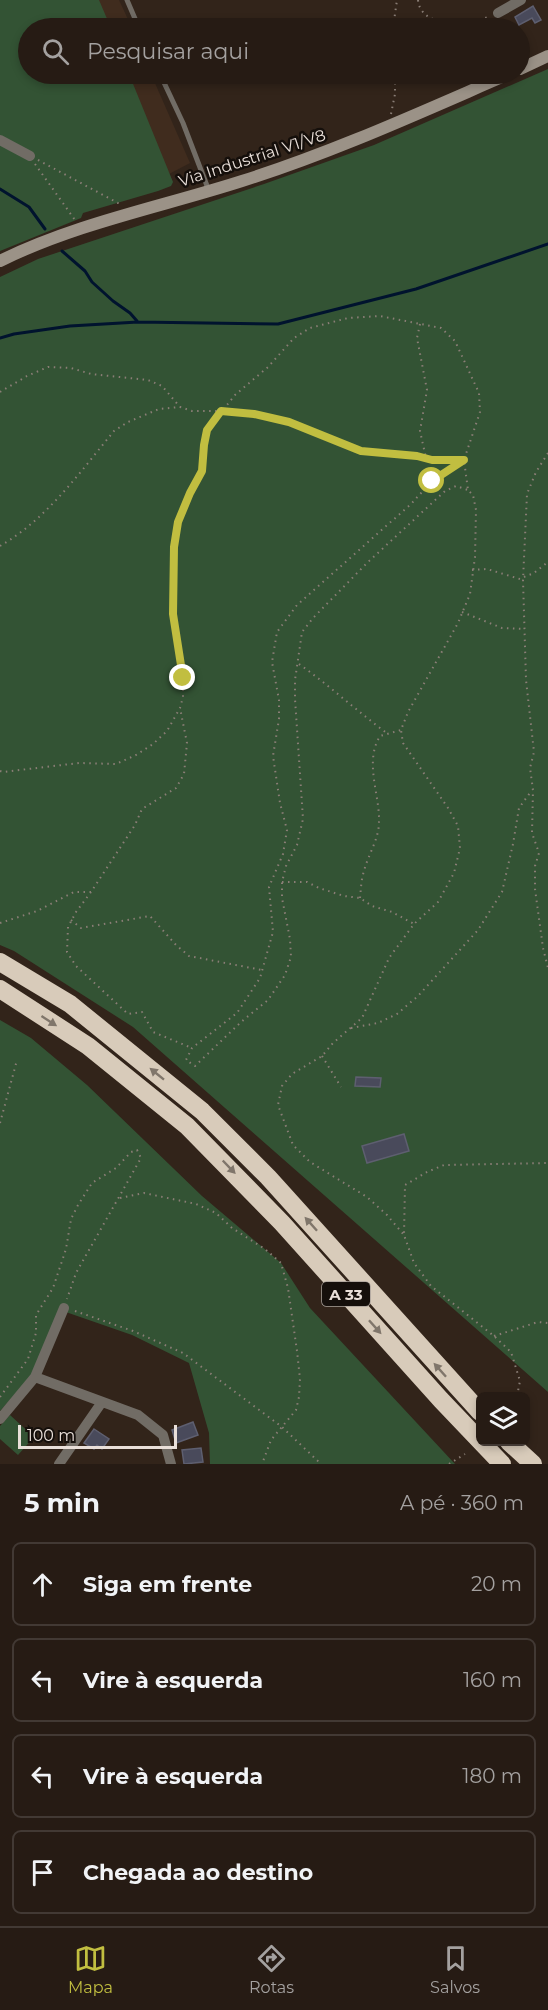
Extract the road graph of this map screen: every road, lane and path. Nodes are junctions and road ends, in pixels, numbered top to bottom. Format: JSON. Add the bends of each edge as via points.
{"nodes":[{"id":1,"x":127,"y":0,"type":"edge"},
{"id":2,"x":397,"y":0,"type":"edge"},
{"id":3,"x":418,"y":0,"type":"edge"},
{"id":4,"x":521,"y":0,"type":"edge"},
{"id":5,"x":498,"y":13,"type":"joint"},
{"id":6,"x":135,"y":18,"type":"edge"},
{"id":7,"x":394,"y":18,"type":"edge"},
{"id":8,"x":433,"y":18,"type":"edge"},
{"id":9,"x":484,"y":18,"type":"edge"},
{"id":10,"x":548,"y":56,"type":"edge"},
{"id":11,"x":530,"y":64,"type":"edge"},
{"id":12,"x":165,"y":84,"type":"edge"},
{"id":13,"x":395,"y":84,"type":"edge"},
{"id":14,"x":485,"y":84,"type":"edge"},
{"id":15,"x":391,"y":116,"type":"dead end"},
{"id":16,"x":0,"y":140,"type":"edge"},
{"id":17,"x":30,"y":156,"type":"junction"},
{"id":18,"x":209,"y":191,"type":"junction"},
{"id":19,"x":135,"y":212,"type":"junction"},
{"id":20,"x":85,"y":226,"type":"junction"},
{"id":21,"x":0,"y":261,"type":"edge"},
{"id":22,"x":420,"y":324,"type":"junction"},
{"id":23,"x":0,"y":392,"type":"edge"},
{"id":24,"x":180,"y":407,"type":"junction"},
{"id":25,"x":221,"y":411,"type":"junction"},
{"id":26,"x":548,"y":453,"type":"edge"},
{"id":27,"x":426,"y":458,"type":"junction"},
{"id":28,"x":464,"y":460,"type":"junction"},
{"id":29,"x":468,"y":490,"type":"junction"},
{"id":30,"x":0,"y":546,"type":"edge"},
{"id":31,"x":548,"y":562,"type":"edge"},
{"id":32,"x":472,"y":570,"type":"junction"},
{"id":33,"x":524,"y":578,"type":"junction"},
{"id":34,"x":462,"y":612,"type":"junction"},
{"id":35,"x":525,"y":629,"type":"junction"},
{"id":36,"x":298,"y":664,"type":"junction"},
{"id":37,"x":180,"y":708,"type":"junction"},
{"id":38,"x":400,"y":730,"type":"junction"},
{"id":39,"x":388,"y":734,"type":"junction"},
{"id":40,"x":0,"y":771,"type":"edge"},
{"id":41,"x":533,"y":790,"type":"junction"},
{"id":42,"x":282,"y":882,"type":"junction"},
{"id":43,"x":91,"y":892,"type":"junction"},
{"id":44,"x":360,"y":898,"type":"junction"},
{"id":45,"x":71,"y":920,"type":"junction"},
{"id":46,"x":0,"y":923,"type":"edge"},
{"id":47,"x":414,"y":924,"type":"junction"},
{"id":48,"x":0,"y":962,"type":"edge"},
{"id":49,"x":548,"y":968,"type":"edge"},
{"id":50,"x":262,"y":970,"type":"junction"},
{"id":51,"x":0,"y":988,"type":"edge"},
{"id":52,"x":348,"y":1028,"type":"junction"},
{"id":53,"x":192,"y":1048,"type":"junction"},
{"id":54,"x":322,"y":1056,"type":"junction"},
{"id":55,"x":17,"y":1060,"type":"dead end"},
{"id":56,"x":341,"y":1087,"type":"dead end"},
{"id":57,"x":0,"y":1124,"type":"edge"},
{"id":58,"x":548,"y":1163,"type":"edge"},
{"id":59,"x":120,"y":1198,"type":"junction"},
{"id":60,"x":404,"y":1235,"type":"junction"},
{"id":61,"x":64,"y":1308,"type":"junction"},
{"id":62,"x":548,"y":1323,"type":"edge"},
{"id":63,"x":494,"y":1336,"type":"junction"},
{"id":64,"x":35,"y":1377,"type":"junction"},
{"id":65,"x":518,"y":1392,"type":"edge"},
{"id":66,"x":0,"y":1397,"type":"edge"},
{"id":67,"x":102,"y":1402,"type":"junction"},
{"id":68,"x":476,"y":1408,"type":"edge"},
{"id":69,"x":0,"y":1419,"type":"edge"},
{"id":70,"x":282,"y":1427,"type":"junction"},
{"id":71,"x":513,"y":1446,"type":"edge"},
{"id":72,"x":465,"y":1454,"type":"dead end"},
{"id":73,"x":59,"y":1464,"type":"edge"},
{"id":74,"x":171,"y":1464,"type":"edge"},
{"id":75,"x":262,"y":1464,"type":"edge"},
{"id":76,"x":321,"y":1464,"type":"edge"},
{"id":77,"x":449,"y":1464,"type":"edge"},
{"id":78,"x":502,"y":1464,"type":"edge"},
{"id":79,"x":532,"y":1464,"type":"edge"}],
"edges":[{"from":1,"to":6,"type":"lane"},
{"from":2,"to":7,"type":"path"},
{"from":3,"to":8,"type":"path","via":[[419,9]]},
{"from":4,"to":5,"type":"street"},
{"from":5,"to":9,"type":"path"},
{"from":10,"to":11,"type":"main road"},
{"from":12,"to":18,"type":"lane"},
{"from":13,"to":15,"type":"path"},
{"from":14,"to":18,"type":"main road","name":"Via Industrial V1/V8","via":[[321,153]]},
{"from":16,"to":17,"type":"street"},
{"from":17,"to":19,"type":"path","via":[[118,203],[134,205]]},
{"from":17,"to":20,"type":"path","via":[[77,224]]},
{"from":18,"to":19,"type":"main road","name":"Via Industrial V1/V8"},
{"from":19,"to":20,"type":"main road","name":"Via Industrial V1/V8"},
{"from":20,"to":21,"type":"main road","name":"Via Industrial V1/V8"},
{"from":22,"to":25,"type":"path","via":[[380,316],[348,318],[310,328],[294,338]]},
{"from":22,"to":27,"type":"path","via":[[417,338],[427,390],[420,431]]},
{"from":22,"to":28,"type":"path","via":[[441,328],[455,341],[479,393],[480,412]]},
{"from":23,"to":24,"type":"path","via":[[48,367],[71,368],[148,380],[162,386]]},
{"from":24,"to":25,"type":"path"},
{"from":24,"to":30,"type":"path","via":[[159,409],[114,431],[40,518]]},
{"from":25,"to":27,"type":"path","via":[[289,422],[361,451]]},
{"from":25,"to":37,"type":"path","via":[[207,430],[202,471],[178,522],[174,547],[173,614],[183,678]]},
{"from":26,"to":33,"type":"path","via":[[527,494]]},
{"from":27,"to":28,"type":"path"},
{"from":28,"to":29,"type":"path"},
{"from":28,"to":50,"type":"path","via":[[432,481],[297,604],[278,632],[272,662],[279,700],[273,756],[287,830],[283,854],[269,887],[273,932]]},
{"from":29,"to":32,"type":"path","via":[[476,510]]},
{"from":29,"to":36,"type":"path","via":[[456,486],[445,491],[313,618],[302,632]]},
{"from":31,"to":33,"type":"path"},
{"from":32,"to":33,"type":"path","via":[[487,569]]},
{"from":32,"to":34,"type":"path","via":[[470,594]]},
{"from":33,"to":35,"type":"path"},
{"from":34,"to":35,"type":"path","via":[[502,627]]},
{"from":34,"to":38,"type":"path"},
{"from":35,"to":41,"type":"path"},
{"from":36,"to":39,"type":"path"},
{"from":36,"to":42,"type":"path","via":[[295,699],[303,819]]},
{"from":37,"to":40,"type":"path","via":[[167,731],[153,744],[116,764],[79,763]]},
{"from":37,"to":43,"type":"path","via":[[187,743],[184,774],[176,789],[142,809]]},
{"from":38,"to":39,"type":"path"},
{"from":38,"to":47,"type":"path","via":[[404,743],[458,826],[460,848],[454,873],[438,902]]},
{"from":39,"to":44,"type":"path","via":[[380,736],[374,746],[379,822]]},
{"from":41,"to":49,"type":"path","via":[[532,833],[539,853],[536,889]]},
{"from":41,"to":52,"type":"path","via":[[519,808],[502,892],[478,930],[397,1014],[378,1023]]},
{"from":42,"to":44,"type":"path","via":[[307,882]]},
{"from":42,"to":53,"type":"path","via":[[291,957],[285,975],[268,1000],[195,1066],[186,1060]]},
{"from":43,"to":45,"type":"path"},
{"from":43,"to":46,"type":"path","via":[[74,892],[37,911]]},
{"from":44,"to":47,"type":"path"},
{"from":45,"to":50,"type":"path","via":[[81,928],[150,916],[189,956]]},
{"from":45,"to":53,"type":"path","via":[[68,952],[76,966],[128,1014],[142,1012],[153,1032]]},
{"from":47,"to":52,"type":"path","via":[[389,958],[362,1018]]},
{"from":68,"to":48,"type":"highway","number":"A 33","one_way":true,"via":[[268,1177],[202,1112],[70,1004]]},
{"from":50,"to":53,"type":"path","via":[[237,1013]]},
{"from":51,"to":78,"type":"highway","number":"A 33","one_way":true,"via":[[88,1046],[188,1126],[275,1215]]},
{"from":52,"to":54,"type":"path"},
{"from":54,"to":56,"type":"path"},
{"from":54,"to":60,"type":"path","via":[[292,1074],[282,1086],[278,1105],[289,1136],[310,1162],[368,1197]]},
{"from":55,"to":57,"type":"path"},
{"from":58,"to":60,"type":"path","via":[[457,1164],[427,1172],[405,1185]]},
{"from":59,"to":61,"type":"path","via":[[76,1274]]},
{"from":59,"to":66,"type":"path","via":[[141,1158],[137,1150],[92,1183],[78,1206],[53,1288],[36,1315],[36,1333],[28,1359]]},
{"from":59,"to":70,"type":"path","via":[[144,1193],[196,1204],[265,1248],[280,1263],[288,1288],[300,1379],[296,1410]]},
{"from":60,"to":63,"type":"path","via":[[414,1263],[431,1286]]},
{"from":61,"to":64,"type":"street"},
{"from":61,"to":70,"type":"path","via":[[183,1353]]},
{"from":62,"to":63,"type":"path","via":[[538,1322]]},
{"from":63,"to":65,"type":"path","via":[[511,1352],[520,1381]]},
{"from":64,"to":67,"type":"street"},
{"from":64,"to":69,"type":"street"},
{"from":67,"to":73,"type":"street"},
{"from":67,"to":74,"type":"street","via":[[138,1415],[163,1435]]},
{"from":70,"to":75,"type":"path","via":[[271,1440]]},
{"from":70,"to":76,"type":"path"},
{"from":71,"to":79,"type":"highway"},
{"from":72,"to":77,"type":"path"}]}
